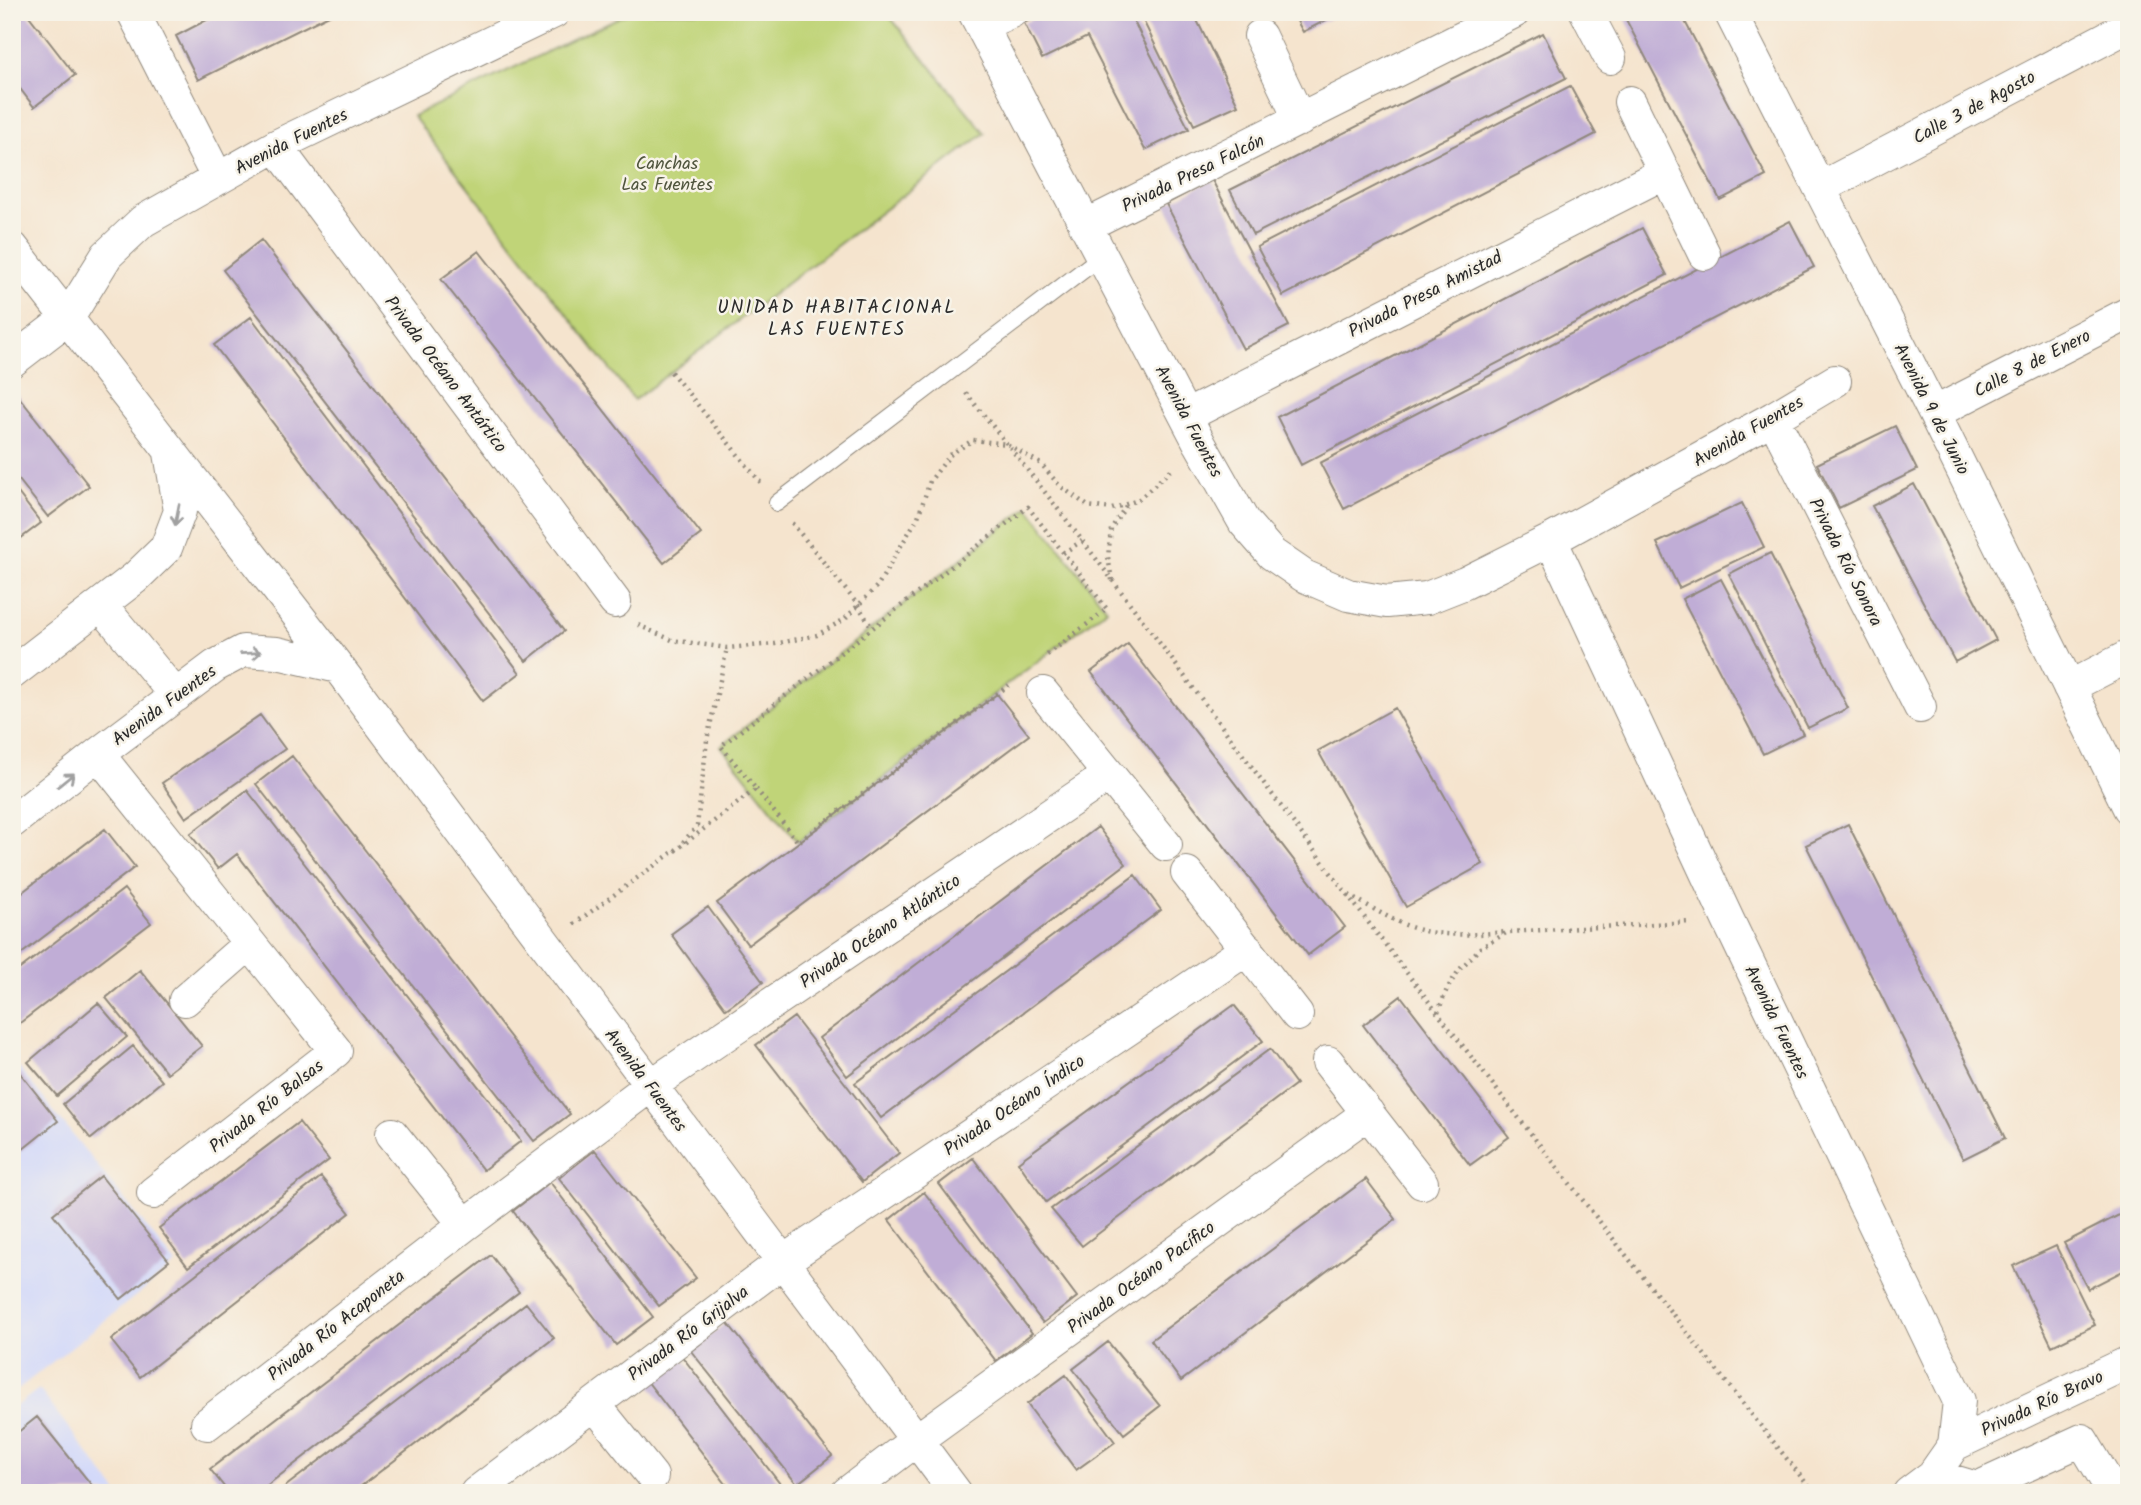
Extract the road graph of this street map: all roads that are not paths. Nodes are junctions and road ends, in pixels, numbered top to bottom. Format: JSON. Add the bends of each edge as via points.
{"nodes":[{"id":1,"x":133,"y":12,"type":"edge"},
{"id":2,"x":554,"y":12,"type":"edge"},
{"id":3,"x":1010,"y":12,"type":"edge"},
{"id":4,"x":1514,"y":12,"type":"edge"},
{"id":5,"x":1586,"y":12,"type":"edge"},
{"id":6,"x":1730,"y":12,"type":"edge"},
{"id":7,"x":978,"y":19,"type":"edge"},
{"id":8,"x":2129,"y":26,"type":"edge"},
{"id":9,"x":1260,"y":36,"type":"dead end"},
{"id":10,"x":1610,"y":58,"type":"dead end"},
{"id":11,"x":1629,"y":102,"type":"dead end"},
{"id":12,"x":1300,"y":120,"type":"junction"},
{"id":13,"x":276,"y":146,"type":"junction"},
{"id":14,"x":1664,"y":173,"type":"junction"},
{"id":15,"x":218,"y":179,"type":"junction"},
{"id":16,"x":1820,"y":188,"type":"junction"},
{"id":17,"x":1085,"y":226,"type":"junction"},
{"id":18,"x":12,"y":247,"type":"edge"},
{"id":19,"x":1704,"y":254,"type":"dead end"},
{"id":20,"x":1102,"y":256,"type":"junction"},
{"id":21,"x":2129,"y":313,"type":"edge"},
{"id":22,"x":68,"y":318,"type":"junction"},
{"id":23,"x":12,"y":361,"type":"edge"},
{"id":24,"x":1835,"y":381,"type":"dead end"},
{"id":25,"x":1934,"y":413,"type":"junction"},
{"id":26,"x":1773,"y":418,"type":"junction"},
{"id":27,"x":1193,"y":430,"type":"junction"},
{"id":28,"x":169,"y":449,"type":"junction"},
{"id":29,"x":777,"y":503,"type":"dead end"},
{"id":30,"x":1551,"y":541,"type":"junction"},
{"id":31,"x":615,"y":602,"type":"road end"},
{"id":32,"x":101,"y":605,"type":"junction"},
{"id":33,"x":2129,"y":656,"type":"edge"},
{"id":34,"x":338,"y":667,"type":"junction"},
{"id":35,"x":12,"y":673,"type":"edge"},
{"id":36,"x":1031,"y":685,"type":"road end"},
{"id":37,"x":2069,"y":687,"type":"junction"},
{"id":38,"x":176,"y":696,"type":"junction"},
{"id":39,"x":1920,"y":707,"type":"dead end"},
{"id":40,"x":98,"y":754,"type":"junction"},
{"id":41,"x":1109,"y":775,"type":"junction"},
{"id":42,"x":2129,"y":808,"type":"edge"},
{"id":43,"x":12,"y":822,"type":"edge"},
{"id":44,"x":1166,"y":845,"type":"dead end"},
{"id":45,"x":1187,"y":873,"type":"dead end"},
{"id":46,"x":249,"y":944,"type":"junction"},
{"id":47,"x":1247,"y":949,"type":"junction"},
{"id":48,"x":185,"y":1000,"type":"dead end"},
{"id":49,"x":1297,"y":1015,"type":"dead end"},
{"id":50,"x":1328,"y":1062,"type":"dead end"},
{"id":51,"x":650,"y":1086,"type":"junction"},
{"id":52,"x":1368,"y":1113,"type":"junction"},
{"id":53,"x":392,"y":1134,"type":"dead end"},
{"id":54,"x":1422,"y":1183,"type":"dead end"},
{"id":55,"x":153,"y":1193,"type":"dead end"},
{"id":56,"x":465,"y":1225,"type":"junction"},
{"id":57,"x":782,"y":1262,"type":"junction"},
{"id":58,"x":2129,"y":1362,"type":"edge"},
{"id":59,"x":594,"y":1404,"type":"junction"},
{"id":60,"x":207,"y":1424,"type":"dead end"},
{"id":61,"x":915,"y":1441,"type":"junction"},
{"id":62,"x":1954,"y":1445,"type":"junction"},
{"id":63,"x":652,"y":1476,"type":"dead end"},
{"id":64,"x":2129,"y":1482,"type":"edge"},
{"id":65,"x":1921,"y":1484,"type":"edge"},
{"id":66,"x":476,"y":1493,"type":"edge"},
{"id":67,"x":847,"y":1493,"type":"edge"},
{"id":68,"x":956,"y":1493,"type":"edge"}],
"edges":[{"from":1,"to":15,"type":"street"},
{"from":2,"to":13,"type":"street","name":"Avenida Fuentes"},
{"from":3,"to":7,"type":"street"},
{"from":4,"to":12,"type":"street","name":"Privada Presa Falcón"},
{"from":5,"to":10,"type":"street"},
{"from":6,"to":16,"type":"street","name":"Avenida 9 de Junio"},
{"from":7,"to":17,"type":"street","name":"Avenida Fuentes"},
{"from":8,"to":16,"type":"street","name":"Calle 3 de Agosto"},
{"from":9,"to":12,"type":"street"},
{"from":11,"to":14,"type":"street"},
{"from":12,"to":17,"type":"street","name":"Privada Presa Falcón"},
{"from":13,"to":15,"type":"street","name":"Avenida Fuentes"},
{"from":13,"to":31,"type":"street","name":"Privada Océano Antártico"},
{"from":14,"to":19,"type":"street"},
{"from":14,"to":27,"type":"street","name":"Privada Presa Amistad"},
{"from":15,"to":22,"type":"street","name":"Avenida Fuentes","via":[[143,221],[107,255]]},
{"from":16,"to":25,"type":"street","name":"Avenida 9 de Junio"},
{"from":17,"to":20,"type":"street","name":"Avenida Fuentes"},
{"from":18,"to":22,"type":"street","name":"Avenida Fuentes"},
{"from":20,"to":27,"type":"street","name":"Avenida Fuentes"},
{"from":20,"to":29,"type":"lane"},
{"from":21,"to":25,"type":"street","name":"Calle 8 de Enero"},
{"from":22,"to":23,"type":"street"},
{"from":22,"to":28,"type":"street","name":"Avenida Fuentes"},
{"from":24,"to":26,"type":"street","name":"Avenida Fuentes"},
{"from":25,"to":37,"type":"street","name":"Avenida 9 de Junio"},
{"from":26,"to":30,"type":"street","name":"Avenida Fuentes"},
{"from":26,"to":39,"type":"street","name":"Privada Río Sonora"},
{"from":27,"to":30,"type":"street","name":"Avenida Fuentes","via":[[1244,522],[1272,554],[1304,576],[1348,595],[1387,602],[1427,598]]},
{"from":28,"to":32,"type":"street","name":"Avenida Fuentes","one_way":true,"via":[[180,512],[166,548]]},
{"from":28,"to":34,"type":"street","name":"Avenida Fuentes"},
{"from":30,"to":62,"type":"street","name":"Avenida Fuentes","via":[[1959,1401]]},
{"from":32,"to":35,"type":"street","name":"Avenida Fuentes"},
{"from":32,"to":38,"type":"street"},
{"from":33,"to":37,"type":"street"},
{"from":38,"to":34,"type":"street","name":"Avenida Fuentes","one_way":true,"via":[[243,651],[277,653]]},
{"from":34,"to":51,"type":"street","name":"Avenida Fuentes"},
{"from":36,"to":41,"type":"street"},
{"from":37,"to":42,"type":"street","name":"Avenida 9 de Junio"},
{"from":38,"to":40,"type":"street","name":"Avenida Fuentes"},
{"from":43,"to":40,"type":"street","name":"Avenida Fuentes","one_way":true},
{"from":40,"to":46,"type":"street","name":"Privada Río Balsas"},
{"from":41,"to":44,"type":"street"},
{"from":41,"to":51,"type":"street","name":"Privada Océano Atlántico"},
{"from":45,"to":47,"type":"street"},
{"from":46,"to":48,"type":"street"},
{"from":46,"to":55,"type":"street","name":"Privada Río Balsas","via":[[336,1051]]},
{"from":47,"to":49,"type":"street"},
{"from":47,"to":57,"type":"street","name":"Privada Océano Índico"},
{"from":50,"to":52,"type":"street"},
{"from":51,"to":56,"type":"street","name":"Privada Río Acaponeta"},
{"from":51,"to":57,"type":"street","name":"Avenida Fuentes"},
{"from":52,"to":54,"type":"street"},
{"from":52,"to":61,"type":"street","name":"Privada Océano Pacífico"},
{"from":53,"to":56,"type":"street"},
{"from":56,"to":60,"type":"street","name":"Privada Río Acaponeta"},
{"from":57,"to":59,"type":"street","name":"Privada Río Grijalva"},
{"from":57,"to":61,"type":"street","name":"Avenida Fuentes"},
{"from":58,"to":62,"type":"street","name":"Privada Río Bravo"},
{"from":59,"to":63,"type":"street"},
{"from":59,"to":66,"type":"street","name":"Privada Río Grijalva"},
{"from":61,"to":67,"type":"street","name":"Privada Océano Pacífico"},
{"from":61,"to":68,"type":"street","name":"Avenida Fuentes"},
{"from":62,"to":65,"type":"street","name":"Avenida Fuentes"},
{"from":64,"to":65,"type":"street","via":[[2112,1490],[2082,1440],[1977,1488]]}]}
